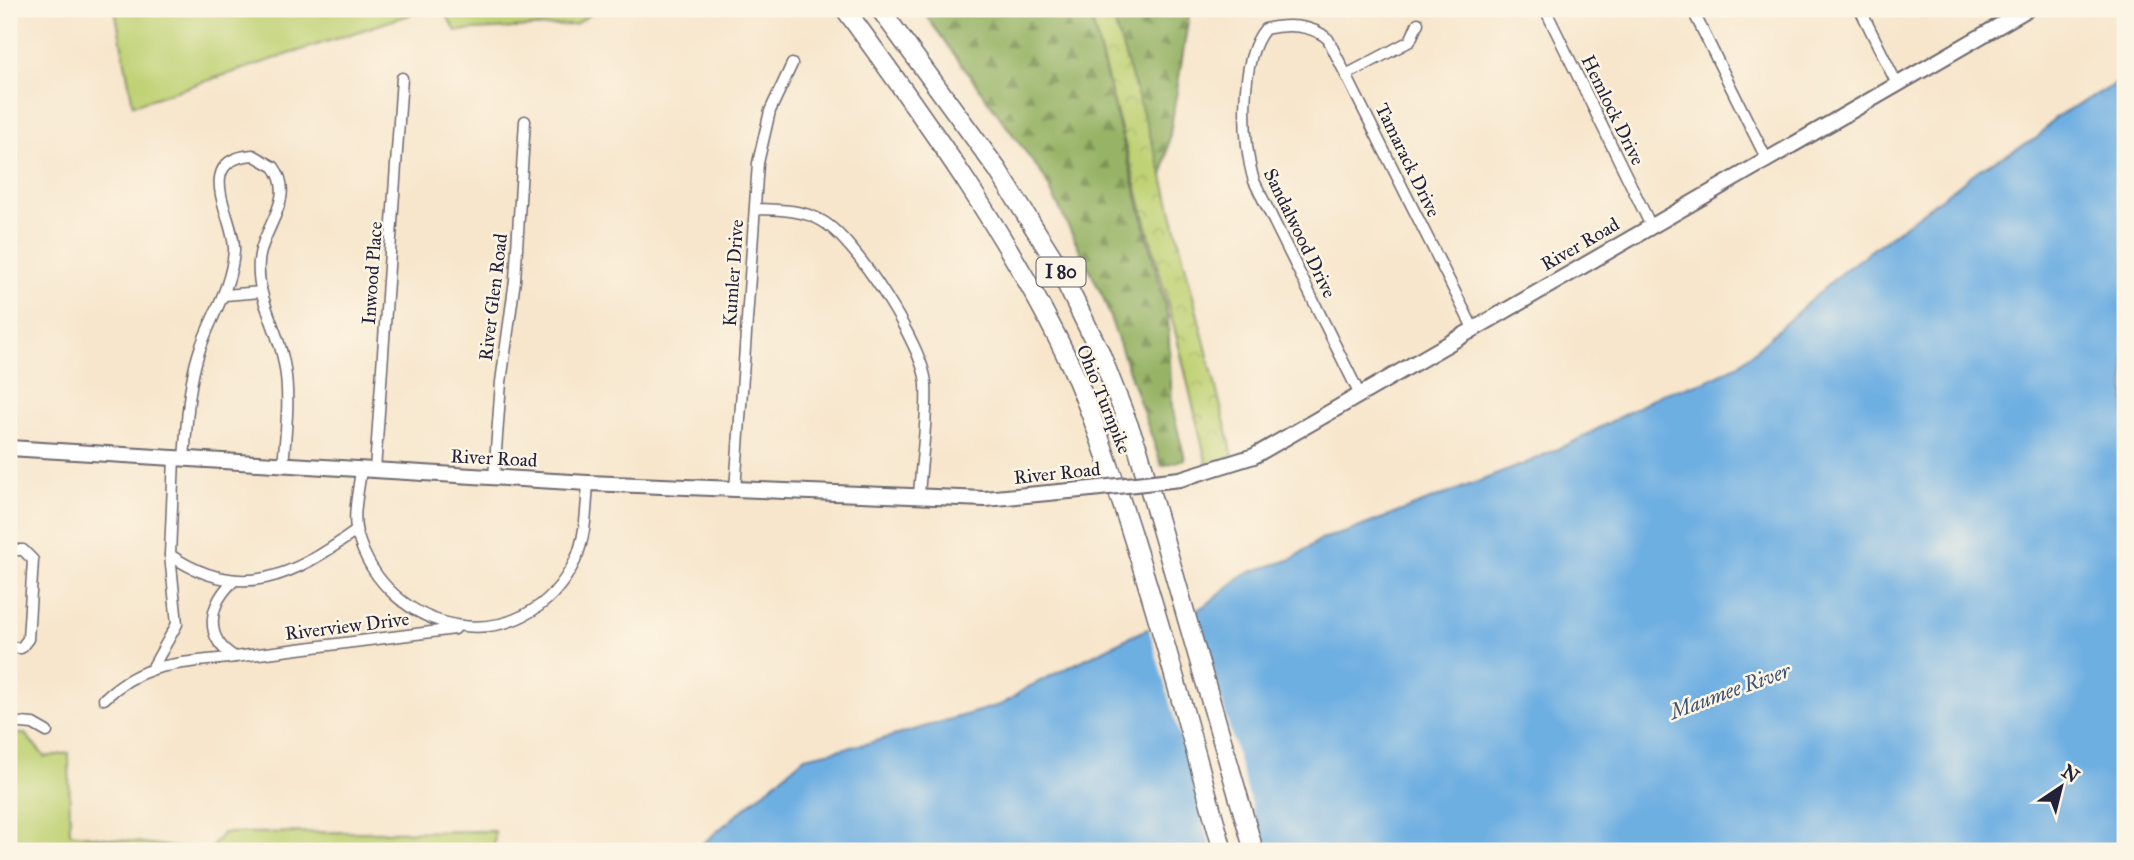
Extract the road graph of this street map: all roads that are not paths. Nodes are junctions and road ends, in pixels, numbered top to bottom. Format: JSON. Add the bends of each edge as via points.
{"nodes":[{"id":1,"x":845,"y":9,"type":"edge"},
{"id":2,"x":880,"y":9,"type":"edge"},
{"id":3,"x":1545,"y":9,"type":"edge"},
{"id":4,"x":1692,"y":9,"type":"edge"},
{"id":5,"x":1860,"y":9,"type":"edge"},
{"id":6,"x":2027,"y":9,"type":"edge"},
{"id":7,"x":1418,"y":23,"type":"dead end"},
{"id":8,"x":1296,"y":27,"type":"joint"},
{"id":9,"x":792,"y":64,"type":"dead end"},
{"id":10,"x":1346,"y":75,"type":"junction"},
{"id":11,"x":402,"y":78,"type":"dead end"},
{"id":12,"x":1897,"y":84,"type":"junction"},
{"id":13,"x":525,"y":121,"type":"dead end"},
{"id":14,"x":1767,"y":160,"type":"junction"},
{"id":15,"x":755,"y":209,"type":"junction"},
{"id":16,"x":1651,"y":226,"type":"junction"},
{"id":17,"x":261,"y":292,"type":"junction"},
{"id":18,"x":225,"y":295,"type":"junction"},
{"id":19,"x":1473,"y":328,"type":"junction"},
{"id":20,"x":1360,"y":395,"type":"junction"},
{"id":21,"x":9,"y":448,"type":"edge"},
{"id":22,"x":179,"y":458,"type":"junction"},
{"id":23,"x":283,"y":465,"type":"junction"},
{"id":24,"x":368,"y":470,"type":"junction"},
{"id":25,"x":494,"y":477,"type":"junction"},
{"id":26,"x":588,"y":483,"type":"junction"},
{"id":27,"x":735,"y":490,"type":"junction"},
{"id":28,"x":919,"y":496,"type":"junction"},
{"id":29,"x":356,"y":531,"type":"junction"},
{"id":30,"x":9,"y":550,"type":"edge"},
{"id":31,"x":170,"y":555,"type":"junction"},
{"id":32,"x":236,"y":580,"type":"junction"},
{"id":33,"x":463,"y":628,"type":"junction"},
{"id":34,"x":9,"y":648,"type":"edge"},
{"id":35,"x":235,"y":657,"type":"junction"},
{"id":36,"x":153,"y":667,"type":"junction"},
{"id":37,"x":104,"y":699,"type":"dead end"},
{"id":38,"x":9,"y":722,"type":"edge"},
{"id":39,"x":47,"y":732,"type":"dead end"},
{"id":40,"x":1223,"y":851,"type":"edge"},
{"id":41,"x":1254,"y":851,"type":"edge"}],
"edges":[{"from":1,"to":40,"type":"highway","name":"Ohio Turnpike","number":"I 80","via":[[973,190],[1029,283],[1072,368],[1149,585]]},
{"from":2,"to":41,"type":"highway","name":"Ohio Turnpike","number":"I 80","via":[[997,169],[1055,261],[1100,352],[1138,449]]},
{"from":3,"to":16,"type":"street","name":"Hemlock Drive"},
{"from":4,"to":14,"type":"street"},
{"from":5,"to":12,"type":"street"},
{"from":6,"to":12,"type":"street","name":"River Road"},
{"from":7,"to":10,"type":"street","via":[[1410,41]]},
{"from":8,"to":10,"type":"street","name":"Tamarack Drive","via":[[1328,38]]},
{"from":8,"to":20,"type":"street","name":"Sandalwood Drive","via":[[1265,29],[1252,51],[1247,160]]},
{"from":9,"to":15,"type":"street","name":"Kumler Drive","via":[[770,111],[758,163]]},
{"from":10,"to":19,"type":"street","name":"Tamarack Drive"},
{"from":11,"to":24,"type":"street","name":"Inwood Place"},
{"from":12,"to":14,"type":"street","name":"River Road"},
{"from":13,"to":25,"type":"street","name":"River Glen Road","via":[[515,280]]},
{"from":14,"to":16,"type":"street","name":"River Road"},
{"from":15,"to":27,"type":"street","name":"Kumler Drive"},
{"from":15,"to":28,"type":"street","via":[[803,213],[837,231],[910,338],[926,384]]},
{"from":16,"to":19,"type":"street","name":"River Road"},
{"from":17,"to":18,"type":"street"},
{"from":17,"to":18,"type":"street","via":[[261,248],[284,189],[274,167],[253,155],[231,163],[219,184],[234,242]]},
{"from":17,"to":23,"type":"street","via":[[286,378]]},
{"from":18,"to":22,"type":"street","via":[[193,370]]},
{"from":19,"to":20,"type":"street","name":"River Road"},
{"from":20,"to":28,"type":"street","name":"River Road","bridge":true,"via":[[1254,456],[1180,479],[985,499]]},
{"from":21,"to":22,"type":"street","name":"River Road"},
{"from":22,"to":23,"type":"street","name":"River Road"},
{"from":22,"to":31,"type":"street"},
{"from":23,"to":24,"type":"street","name":"River Road"},
{"from":24,"to":25,"type":"street","name":"River Road"},
{"from":24,"to":29,"type":"street","name":"Inwood Place"},
{"from":25,"to":26,"type":"street","name":"River Road"},
{"from":26,"to":27,"type":"street","name":"River Road"},
{"from":26,"to":33,"type":"street","name":"Riverview Drive","via":[[580,547],[554,591],[524,614]]},
{"from":27,"to":28,"type":"street","name":"River Road"},
{"from":29,"to":32,"type":"street","via":[[296,568]]},
{"from":29,"to":33,"type":"street","via":[[374,571],[393,596],[427,618]]},
{"from":30,"to":34,"type":"street","via":[[23,550],[33,560],[28,639],[21,648]]},
{"from":31,"to":32,"type":"street","via":[[198,573]]},
{"from":31,"to":36,"type":"street","via":[[177,624]]},
{"from":32,"to":35,"type":"street","via":[[215,604],[212,622],[216,641]]},
{"from":33,"to":35,"type":"street","name":"Riverview Drive"},
{"from":35,"to":36,"type":"street","name":"Riverview Drive"},
{"from":36,"to":37,"type":"street","name":"Riverview Drive","via":[[119,685]]},
{"from":38,"to":39,"type":"street","via":[[33,724]]}]}
